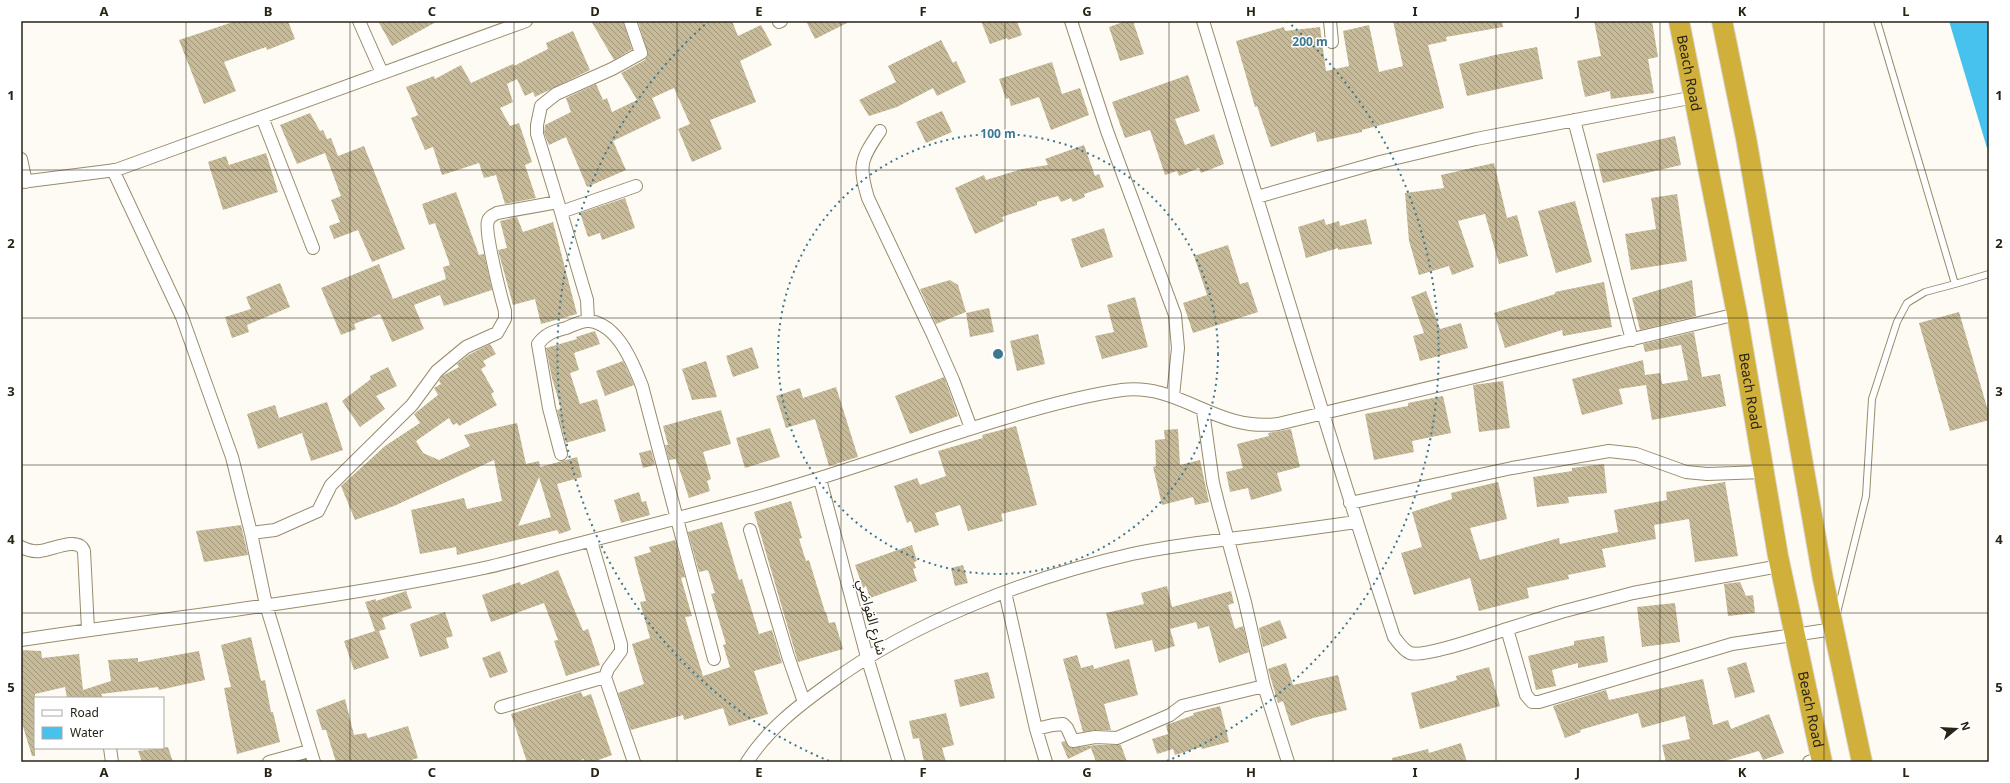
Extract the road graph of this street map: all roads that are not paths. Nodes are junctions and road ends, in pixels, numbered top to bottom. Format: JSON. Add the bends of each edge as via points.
{"nodes":[{"id":1,"x":359,"y":21,"type":"edge"},
{"id":2,"x":526,"y":21,"type":"edge"},
{"id":3,"x":630,"y":21,"type":"edge"},
{"id":4,"x":1071,"y":21,"type":"edge"},
{"id":5,"x":1203,"y":21,"type":"edge"},
{"id":6,"x":1330,"y":21,"type":"edge"},
{"id":7,"x":1679,"y":21,"type":"edge"},
{"id":8,"x":1722,"y":21,"type":"edge"},
{"id":9,"x":1877,"y":21,"type":"edge"},
{"id":10,"x":1332,"y":42,"type":"dead end"},
{"id":11,"x":382,"y":73,"type":"junction"},
{"id":12,"x":1695,"y":97,"type":"junction"},
{"id":13,"x":262,"y":117,"type":"junction"},
{"id":14,"x":1574,"y":120,"type":"junction"},
{"id":15,"x":880,"y":130,"type":"dead end"},
{"id":16,"x":21,"y":159,"type":"edge"},
{"id":17,"x":113,"y":170,"type":"junction"},
{"id":18,"x":24,"y":182,"type":"edge"},
{"id":19,"x":636,"y":186,"type":"dead end"},
{"id":20,"x":1257,"y":197,"type":"junction"},
{"id":21,"x":559,"y":207,"type":"junction"},
{"id":22,"x":313,"y":248,"type":"dead end"},
{"id":23,"x":1989,"y":274,"type":"edge"},
{"id":24,"x":1955,"y":284,"type":"junction"},
{"id":25,"x":1737,"y":314,"type":"junction"},
{"id":26,"x":588,"y":321,"type":"junction"},
{"id":27,"x":1632,"y":340,"type":"junction"},
{"id":28,"x":1173,"y":396,"type":"junction"},
{"id":29,"x":1204,"y":411,"type":"junction"},
{"id":30,"x":1324,"y":414,"type":"junction"},
{"id":31,"x":971,"y":428,"type":"junction"},
{"id":32,"x":561,"y":454,"type":"dead end"},
{"id":33,"x":1764,"y":472,"type":"junction"},
{"id":34,"x":820,"y":479,"type":"junction"},
{"id":35,"x":1350,"y":503,"type":"junction"},
{"id":36,"x":678,"y":517,"type":"junction"},
{"id":37,"x":1356,"y":522,"type":"junction"},
{"id":38,"x":750,"y":530,"type":"dead end"},
{"id":39,"x":251,"y":533,"type":"junction"},
{"id":40,"x":1229,"y":539,"type":"junction"},
{"id":41,"x":591,"y":541,"type":"junction"},
{"id":42,"x":21,"y":547,"type":"edge"},
{"id":43,"x":1780,"y":566,"type":"junction"},
{"id":44,"x":1005,"y":592,"type":"junction"},
{"id":45,"x":266,"y":605,"type":"junction"},
{"id":46,"x":1507,"y":629,"type":"junction"},
{"id":47,"x":1834,"y":629,"type":"junction"},
{"id":48,"x":88,"y":630,"type":"junction"},
{"id":49,"x":1795,"y":634,"type":"junction"},
{"id":50,"x":21,"y":640,"type":"edge"},
{"id":51,"x":867,"y":657,"type":"junction"},
{"id":52,"x":714,"y":659,"type":"dead end"},
{"id":53,"x":605,"y":677,"type":"junction"},
{"id":54,"x":1264,"y":686,"type":"junction"},
{"id":55,"x":804,"y":702,"type":"junction"},
{"id":56,"x":501,"y":707,"type":"dead end"},
{"id":57,"x":1036,"y":729,"type":"junction"},
{"id":58,"x":110,"y":749,"type":"edge"},
{"id":59,"x":312,"y":756,"type":"edge"},
{"id":60,"x":1817,"y":761,"type":"edge"},
{"id":61,"x":112,"y":762,"type":"edge"},
{"id":62,"x":269,"y":762,"type":"edge"},
{"id":63,"x":634,"y":762,"type":"edge"},
{"id":64,"x":747,"y":762,"type":"edge"},
{"id":65,"x":898,"y":762,"type":"edge"},
{"id":66,"x":1046,"y":762,"type":"edge"},
{"id":67,"x":1288,"y":762,"type":"edge"},
{"id":68,"x":1862,"y":762,"type":"edge"}],
"edges":[{"from":1,"to":11,"type":"street"},
{"from":2,"to":11,"type":"street"},
{"from":3,"to":21,"type":"street","via":[[641,53],[556,94],[541,106],[537,134]]},
{"from":4,"to":28,"type":"street","via":[[1107,131],[1176,315],[1178,348]]},
{"from":5,"to":20,"type":"street"},
{"from":6,"to":10,"type":"street"},
{"from":7,"to":12,"type":"highway","name":"Beach Road"},
{"from":8,"to":47,"type":"highway","via":[[1746,138],[1823,579]]},
{"from":9,"to":24,"type":"lane"},
{"from":11,"to":13,"type":"street"},
{"from":12,"to":14,"type":"street"},
{"from":12,"to":25,"type":"highway","name":"Beach Road"},
{"from":13,"to":17,"type":"street"},
{"from":13,"to":22,"type":"street"},
{"from":14,"to":20,"type":"street","via":[[1426,150]]},
{"from":14,"to":27,"type":"street"},
{"from":15,"to":31,"type":"street","via":[[866,152],[862,164],[861,175],[866,193],[936,341]]},
{"from":16,"to":18,"type":"street"},
{"from":17,"to":18,"type":"street"},
{"from":17,"to":39,"type":"street","via":[[182,317],[232,457]]},
{"from":19,"to":21,"type":"street"},
{"from":20,"to":30,"type":"street"},
{"from":21,"to":26,"type":"street","via":[[587,300]]},
{"from":21,"to":39,"type":"street","via":[[497,213],[490,217],[487,223],[489,237],[505,311],[505,319],[497,333],[466,347],[437,371],[412,405],[331,485],[318,511],[275,530]]},
{"from":23,"to":24,"type":"lane"},
{"from":24,"to":47,"type":"lane","via":[[1925,292],[1907,303],[1897,322],[1872,399],[1866,496]]},
{"from":25,"to":27,"type":"street"},
{"from":25,"to":33,"type":"highway","name":"Beach Road"},
{"from":26,"to":32,"type":"street","via":[[542,337],[538,344],[549,408]]},
{"from":26,"to":36,"type":"street","via":[[599,324],[613,335],[636,370]]},
{"from":27,"to":30,"type":"street"},
{"from":28,"to":29,"type":"street"},
{"from":28,"to":31,"type":"street","via":[[1144,389],[1123,390],[1044,406]]},
{"from":29,"to":30,"type":"street","via":[[1231,421],[1263,426]]},
{"from":29,"to":40,"type":"street","via":[[1213,483]]},
{"from":30,"to":35,"type":"street"},
{"from":31,"to":34,"type":"street"},
{"from":33,"to":35,"type":"street","via":[[1686,472],[1636,454],[1609,451],[1512,468]]},
{"from":33,"to":43,"type":"highway","name":"Beach Road"},
{"from":34,"to":36,"type":"street"},
{"from":34,"to":51,"type":"street","name":"شارع القواضي"},
{"from":35,"to":37,"type":"street"},
{"from":36,"to":41,"type":"street"},
{"from":36,"to":52,"type":"street"},
{"from":37,"to":40,"type":"street"},
{"from":37,"to":46,"type":"street","via":[[1394,637],[1408,652],[1414,654],[1449,647]]},
{"from":38,"to":55,"type":"street"},
{"from":39,"to":45,"type":"street"},
{"from":40,"to":44,"type":"street","via":[[1133,554],[1080,567]]},
{"from":40,"to":54,"type":"street"},
{"from":41,"to":45,"type":"street","via":[[486,568]]},
{"from":41,"to":53,"type":"street","via":[[621,651]]},
{"from":42,"to":48,"type":"street","via":[[40,551],[76,543],[82,546]]},
{"from":43,"to":46,"type":"street","via":[[1633,593]]},
{"from":43,"to":49,"type":"highway","name":"Beach Road"},
{"from":44,"to":51,"type":"street","via":[[948,616]]},
{"from":44,"to":57,"type":"street"},
{"from":45,"to":48,"type":"street"},
{"from":45,"to":59,"type":"street"},
{"from":46,"to":49,"type":"street","via":[[1526,695],[1529,700],[1535,702],[1732,644]]},
{"from":47,"to":49,"type":"street"},
{"from":47,"to":68,"type":"highway"},
{"from":48,"to":50,"type":"street"},
{"from":49,"to":60,"type":"highway","name":"Beach Road"},
{"from":51,"to":55,"type":"street"},
{"from":51,"to":65,"type":"street","name":"شارع القواضي"},
{"from":53,"to":56,"type":"street"},
{"from":53,"to":63,"type":"street"},
{"from":54,"to":57,"type":"street","via":[[1182,706],[1170,715],[1117,738],[1095,737],[1073,741],[1063,724]]},
{"from":54,"to":67,"type":"street"},
{"from":55,"to":64,"type":"street","via":[[770,731]]},
{"from":57,"to":66,"type":"street"},
{"from":58,"to":61,"type":"street"},
{"from":59,"to":62,"type":"street"}]}
